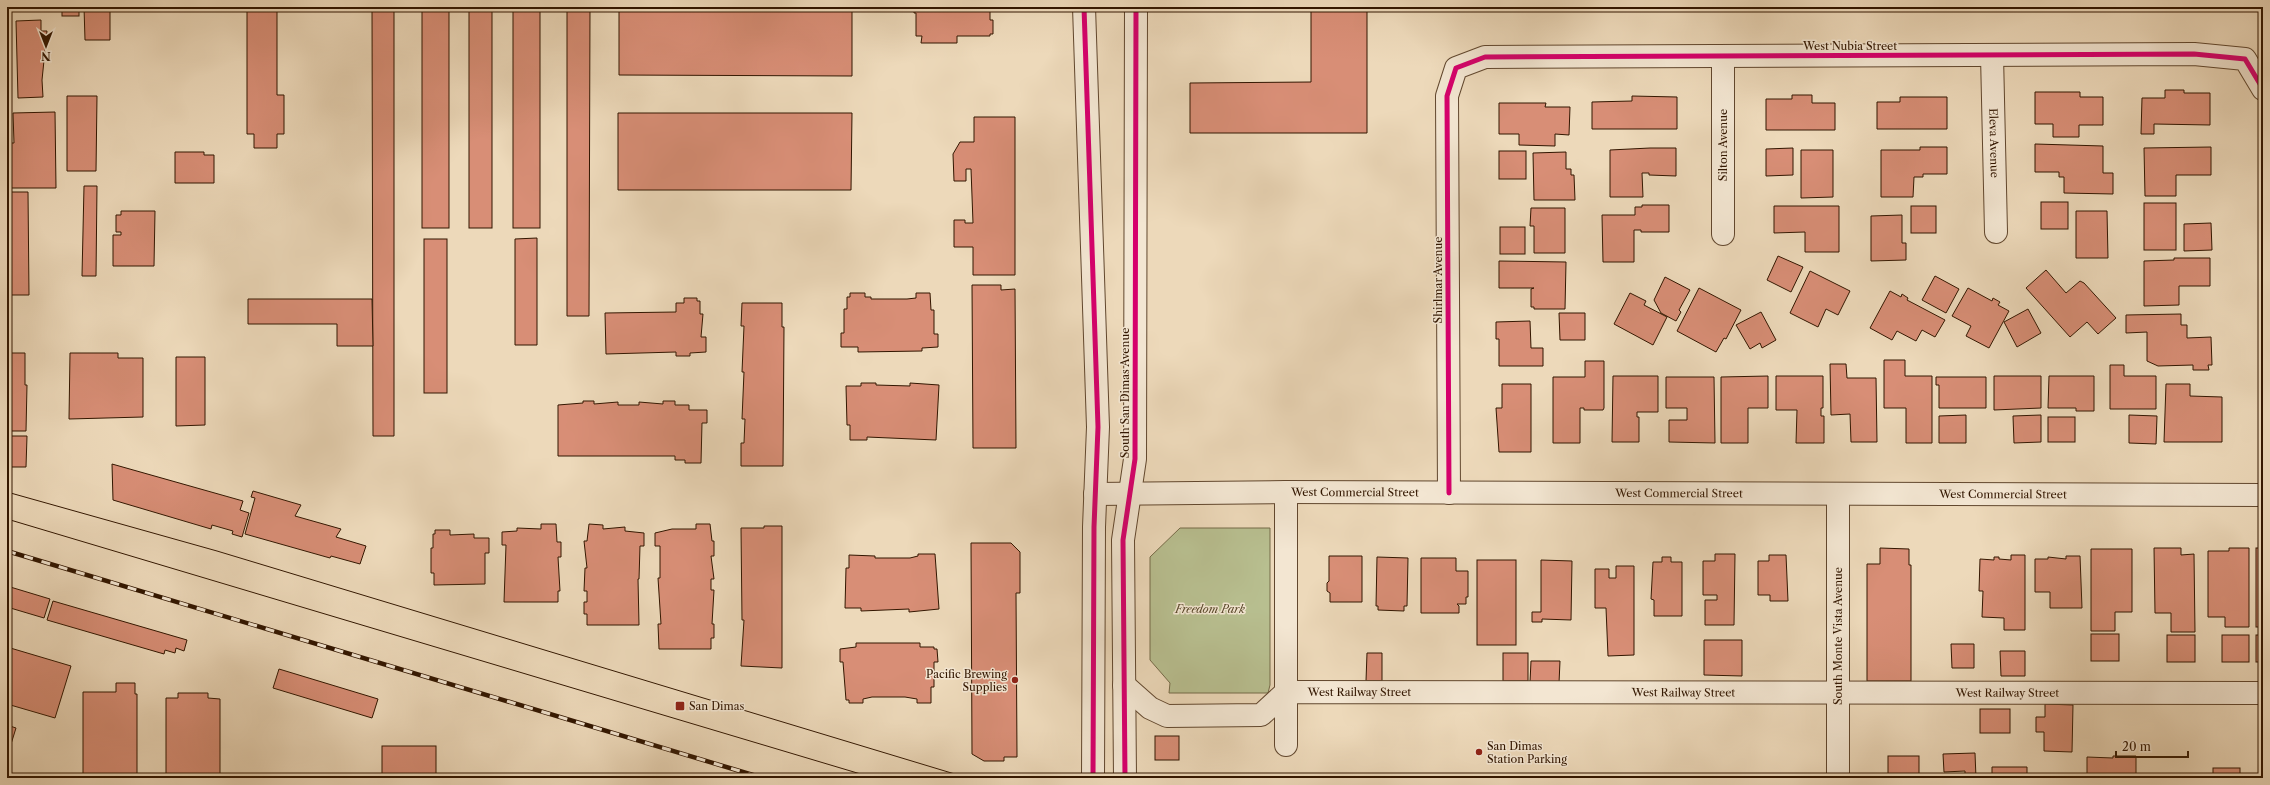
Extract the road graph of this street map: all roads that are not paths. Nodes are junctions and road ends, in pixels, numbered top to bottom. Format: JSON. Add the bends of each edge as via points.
{"nodes":[{"id":1,"x":1084,"y":7,"type":"edge"},
{"id":2,"x":1136,"y":7,"type":"edge"},
{"id":3,"x":1992,"y":55,"type":"junction"},
{"id":4,"x":1723,"y":56,"type":"junction"},
{"id":5,"x":1456,"y":68,"type":"joint"},
{"id":6,"x":2263,"y":89,"type":"edge"},
{"id":7,"x":1996,"y":232,"type":"dead end"},
{"id":8,"x":1723,"y":234,"type":"dead end"},
{"id":9,"x":1130,"y":492,"type":"junction"},
{"id":10,"x":1286,"y":492,"type":"junction"},
{"id":11,"x":1449,"y":493,"type":"junction"},
{"id":12,"x":1095,"y":494,"type":"junction"},
{"id":13,"x":1838,"y":494,"type":"junction"},
{"id":14,"x":2263,"y":495,"type":"edge"},
{"id":15,"x":1124,"y":685,"type":"junction"},
{"id":16,"x":1286,"y":692,"type":"junction"},
{"id":17,"x":1838,"y":692,"type":"junction"},
{"id":18,"x":2263,"y":692,"type":"edge"},
{"id":19,"x":1286,"y":745,"type":"dead end"},
{"id":20,"x":1093,"y":778,"type":"edge"},
{"id":21,"x":1125,"y":778,"type":"edge"},
{"id":22,"x":1838,"y":778,"type":"edge"}],
"edges":[{"from":1,"to":12,"type":"street","via":[[1098,427]]},
{"from":2,"to":9,"type":"street","name":"South San Dimas Avenue","via":[[1135,460]]},
{"from":3,"to":4,"type":"street","name":"West Nubia Street"},
{"from":3,"to":6,"type":"street","name":"West Nubia Street","via":[[2194,54],[2245,59]]},
{"from":3,"to":7,"type":"street","name":"Eleva Avenue"},
{"from":4,"to":5,"type":"street","name":"West Nubia Street","via":[[1485,57]]},
{"from":4,"to":8,"type":"street","name":"Silton Avenue"},
{"from":5,"to":11,"type":"street","name":"Shirlmar Avenue","via":[[1447,96]]},
{"from":9,"to":10,"type":"street","name":"West Commercial Street"},
{"from":9,"to":12,"type":"street","name":"West Commercial Street"},
{"from":9,"to":15,"type":"street","name":"South San Dimas Avenue","via":[[1123,540]]},
{"from":10,"to":11,"type":"street","name":"West Commercial Street"},
{"from":10,"to":16,"type":"street"},
{"from":11,"to":13,"type":"street","name":"West Commercial Street"},
{"from":12,"to":20,"type":"street"},
{"from":13,"to":14,"type":"street","name":"West Commercial Street"},
{"from":13,"to":17,"type":"street","name":"South Monte Vista Avenue"},
{"from":15,"to":16,"type":"street","via":[[1150,708],[1167,716],[1261,715]]},
{"from":15,"to":21,"type":"street","name":"South San Dimas Avenue"},
{"from":16,"to":17,"type":"street","name":"West Railway Street"},
{"from":16,"to":19,"type":"street"},
{"from":17,"to":18,"type":"street","name":"West Railway Street"},
{"from":17,"to":22,"type":"street","name":"South Monte Vista Avenue"}]}
